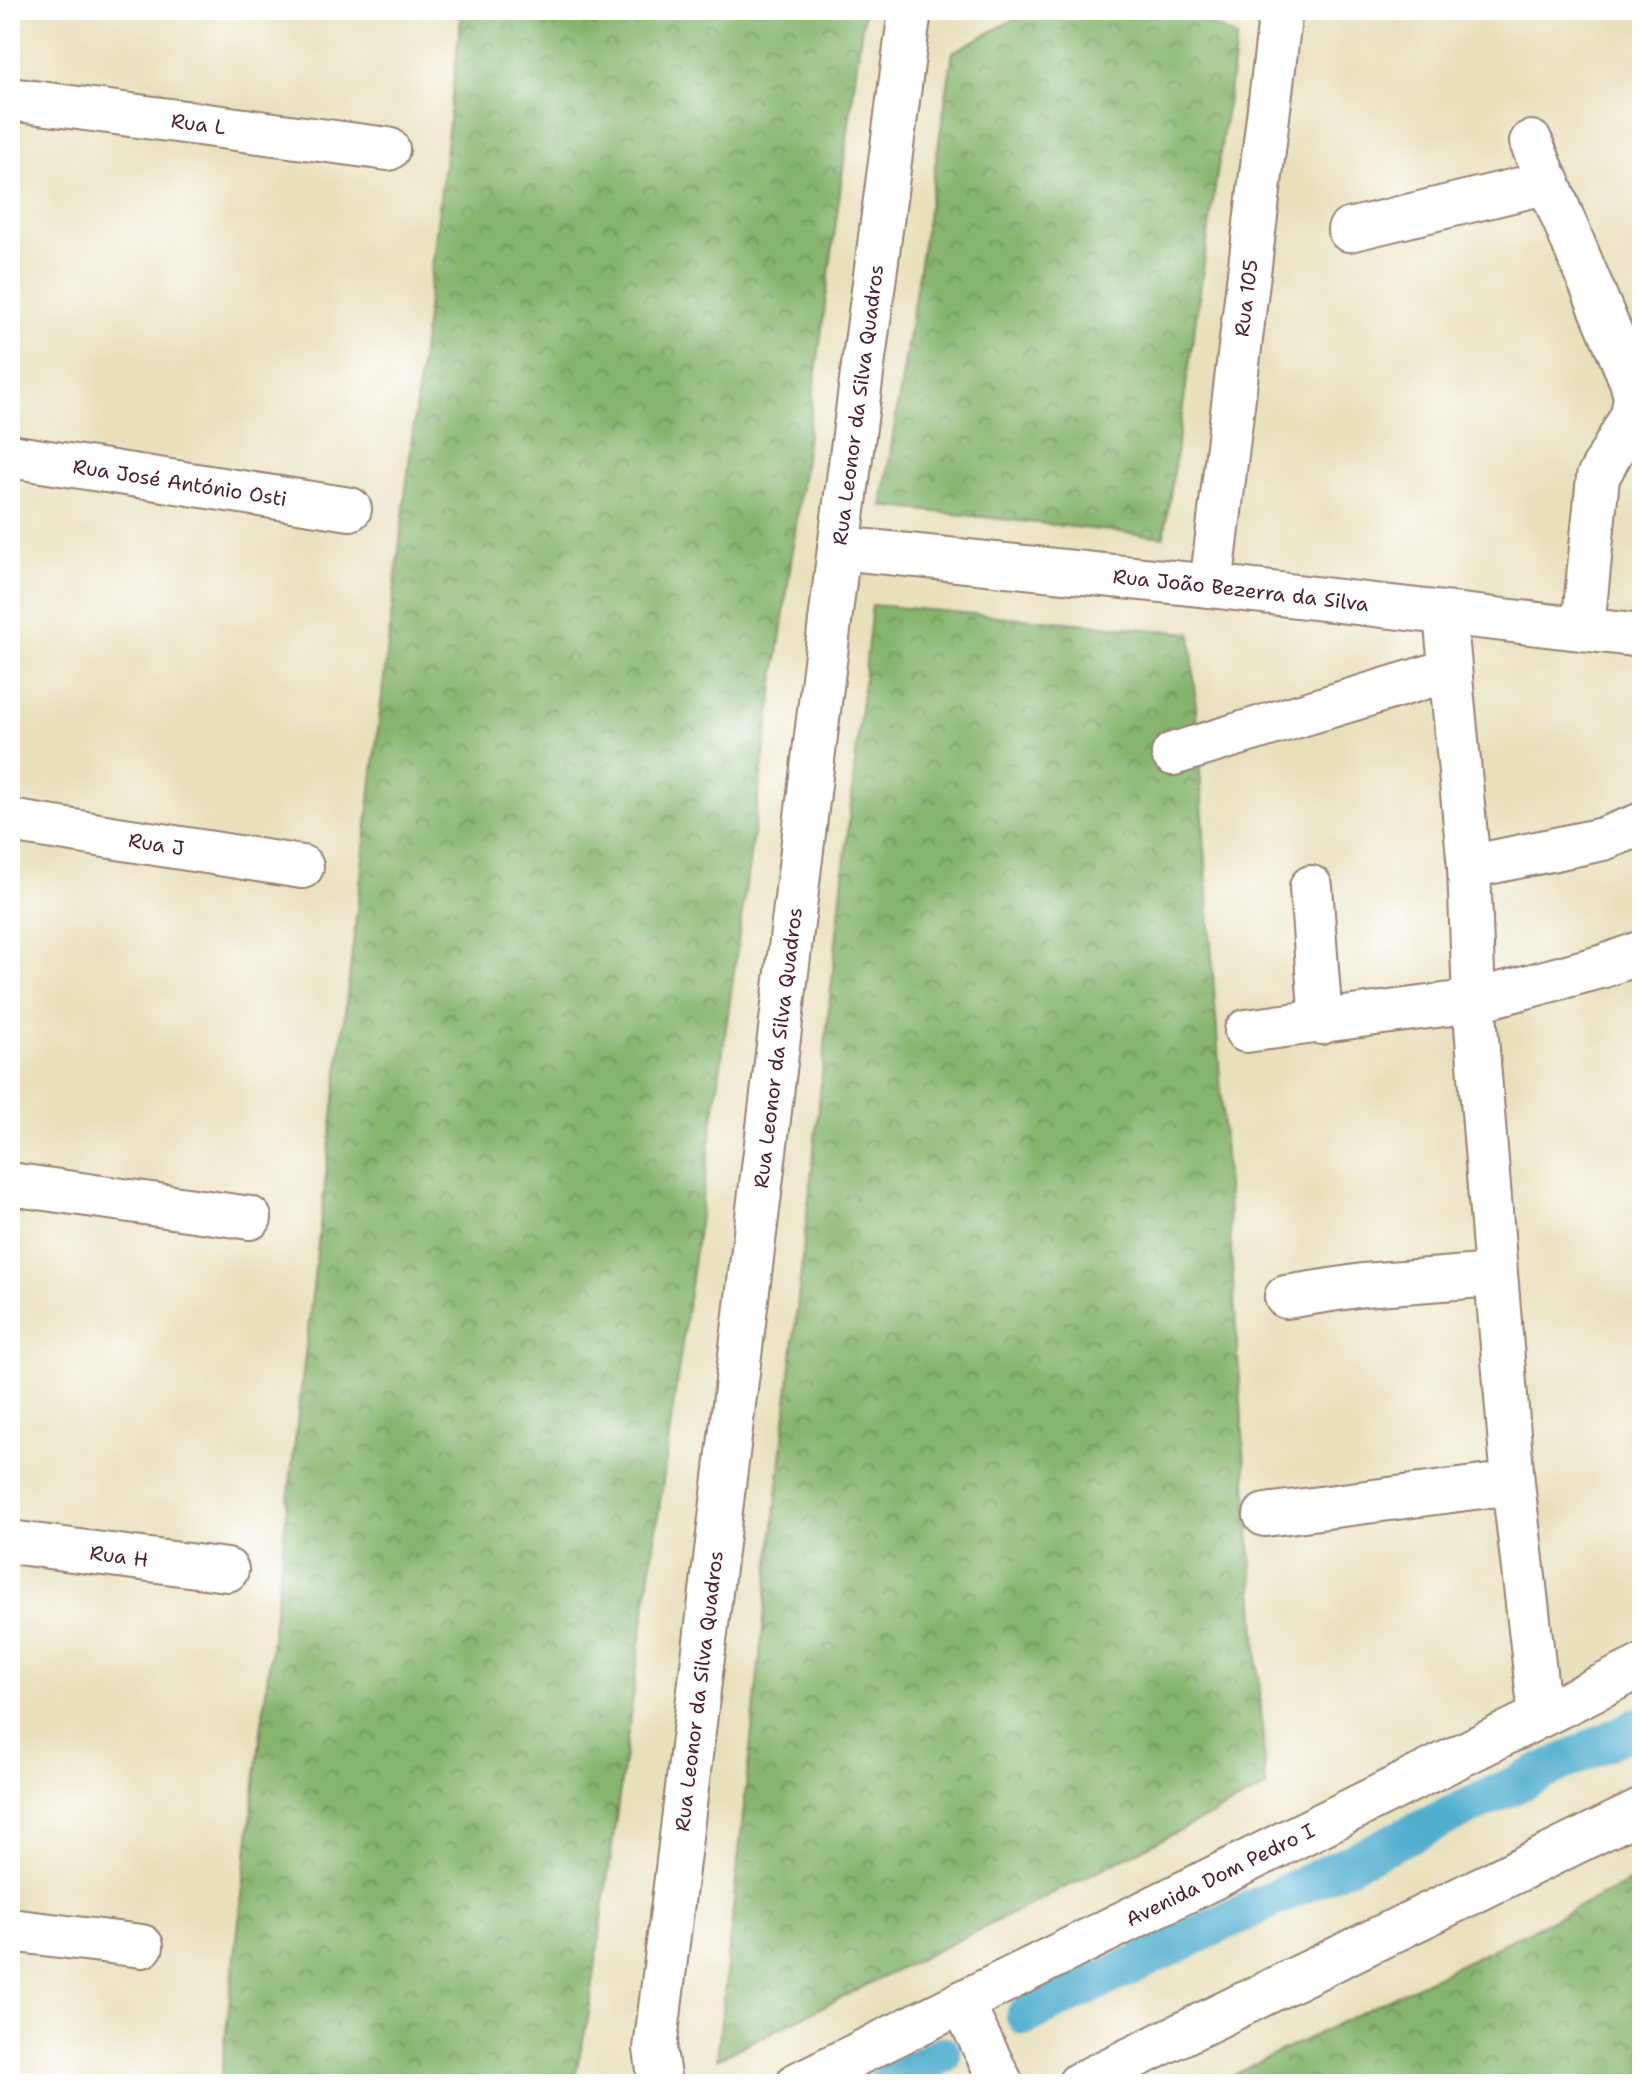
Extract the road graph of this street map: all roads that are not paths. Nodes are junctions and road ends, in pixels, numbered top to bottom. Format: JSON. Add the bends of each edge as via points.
{"nodes":[{"id":1,"x":910,"y":10,"type":"edge"},
{"id":2,"x":1281,"y":10,"type":"edge"},
{"id":3,"x":10,"y":99,"type":"edge"},
{"id":4,"x":1531,"y":142,"type":"dead end"},
{"id":5,"x":388,"y":149,"type":"dead end"},
{"id":6,"x":1549,"y":182,"type":"junction"},
{"id":7,"x":1349,"y":230,"type":"dead end"},
{"id":8,"x":10,"y":456,"type":"edge"},
{"id":9,"x":350,"y":509,"type":"dead end"},
{"id":10,"x":839,"y":548,"type":"junction"},
{"id":11,"x":1211,"y":586,"type":"junction"},
{"id":12,"x":1445,"y":614,"type":"junction"},
{"id":13,"x":1583,"y":628,"type":"junction"},
{"id":14,"x":1642,"y":636,"type":"edge"},
{"id":15,"x":1450,"y":670,"type":"junction"},
{"id":16,"x":1173,"y":754,"type":"dead end"},
{"id":17,"x":10,"y":821,"type":"edge"},
{"id":18,"x":1642,"y":824,"type":"edge"},
{"id":19,"x":302,"y":867,"type":"dead end"},
{"id":20,"x":1469,"y":867,"type":"junction"},
{"id":21,"x":1311,"y":887,"type":"dead end"},
{"id":22,"x":1642,"y":952,"type":"edge"},
{"id":23,"x":1474,"y":1001,"type":"junction"},
{"id":24,"x":1321,"y":1023,"type":"junction"},
{"id":25,"x":1246,"y":1031,"type":"dead end"},
{"id":26,"x":10,"y":1184,"type":"edge"},
{"id":27,"x":250,"y":1218,"type":"dead end"},
{"id":28,"x":1495,"y":1275,"type":"junction"},
{"id":29,"x":1286,"y":1297,"type":"dead end"},
{"id":30,"x":1513,"y":1483,"type":"junction"},
{"id":31,"x":1265,"y":1515,"type":"dead end"},
{"id":32,"x":10,"y":1542,"type":"edge"},
{"id":33,"x":227,"y":1570,"type":"dead end"},
{"id":34,"x":1642,"y":1666,"type":"edge"},
{"id":35,"x":1540,"y":1715,"type":"junction"},
{"id":36,"x":1642,"y":1810,"type":"edge"},
{"id":37,"x":10,"y":1930,"type":"edge"},
{"id":38,"x":142,"y":1946,"type":"dead end"},
{"id":39,"x":962,"y":2003,"type":"junction"},
{"id":40,"x":660,"y":2084,"type":"edge"},
{"id":41,"x":797,"y":2084,"type":"edge"},
{"id":42,"x":1002,"y":2084,"type":"edge"},
{"id":43,"x":1079,"y":2084,"type":"edge"}],
"edges":[{"from":1,"to":10,"type":"street","name":"Rua Leonor da Silva Quadros"},
{"from":2,"to":11,"type":"street","name":"Rua 105"},
{"from":3,"to":5,"type":"street","name":"Rua L"},
{"from":4,"to":6,"type":"street"},
{"from":6,"to":7,"type":"street"},
{"from":6,"to":13,"type":"street","via":[[1635,397],[1632,415],[1598,477]]},
{"from":8,"to":9,"type":"street","name":"Rua José António Osti"},
{"from":10,"to":11,"type":"street","name":"Rua João Bezerra da Silva"},
{"from":10,"to":40,"type":"street","name":"Rua Leonor da Silva Quadros","via":[[655,2049]]},
{"from":11,"to":12,"type":"street","name":"Rua João Bezerra da Silva"},
{"from":12,"to":13,"type":"street","name":"Rua João Bezerra da Silva"},
{"from":12,"to":15,"type":"street"},
{"from":13,"to":14,"type":"street","name":"Rua João Bezerra da Silva"},
{"from":15,"to":16,"type":"street"},
{"from":15,"to":20,"type":"street"},
{"from":17,"to":19,"type":"street","name":"Rua J"},
{"from":18,"to":20,"type":"street","via":[[1603,839]]},
{"from":20,"to":23,"type":"street"},
{"from":21,"to":24,"type":"street"},
{"from":22,"to":23,"type":"street"},
{"from":23,"to":24,"type":"street"},
{"from":23,"to":28,"type":"street"},
{"from":24,"to":25,"type":"street"},
{"from":26,"to":27,"type":"street"},
{"from":28,"to":29,"type":"street"},
{"from":28,"to":30,"type":"street"},
{"from":30,"to":31,"type":"street"},
{"from":30,"to":35,"type":"street"},
{"from":32,"to":33,"type":"street","name":"Rua H"},
{"from":34,"to":35,"type":"street","name":"Avenida Dom Pedro I"},
{"from":35,"to":39,"type":"street","name":"Avenida Dom Pedro I"},
{"from":36,"to":43,"type":"street"},
{"from":37,"to":38,"type":"street"},
{"from":39,"to":41,"type":"street","name":"Avenida Dom Pedro I"},
{"from":39,"to":42,"type":"street"}]}
